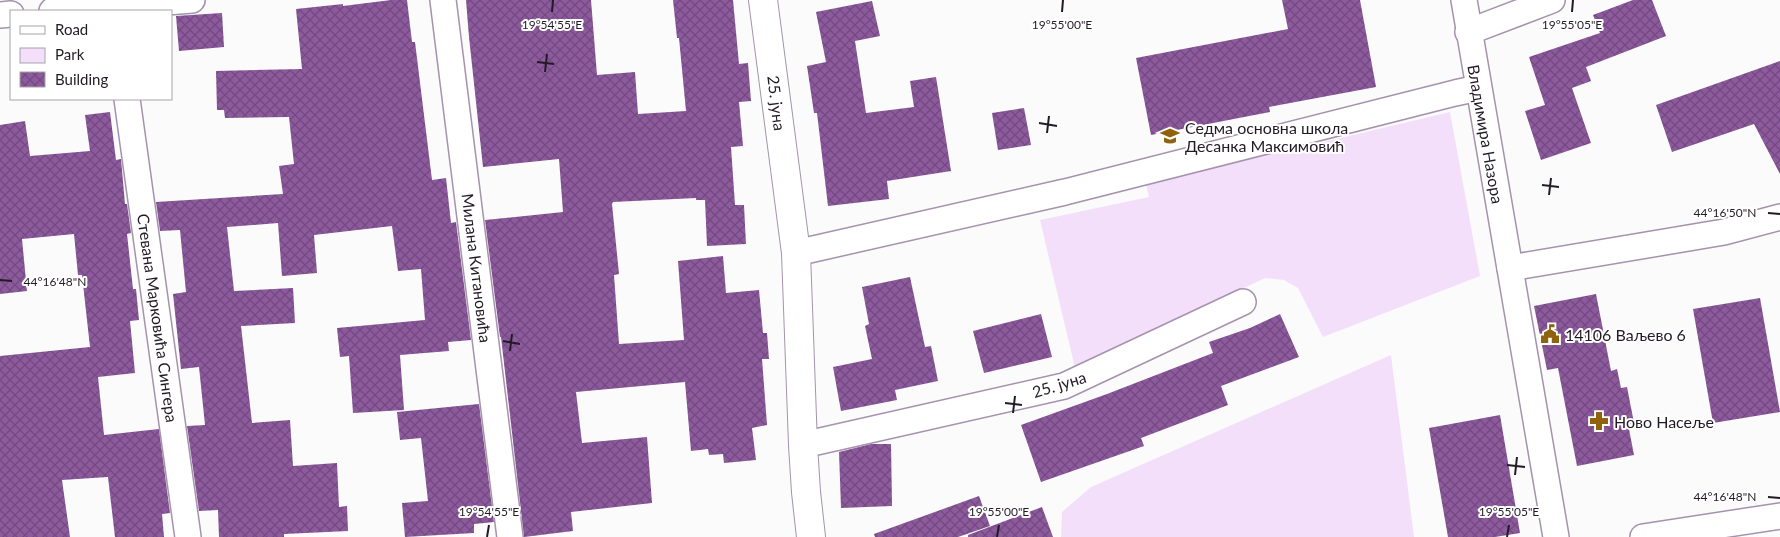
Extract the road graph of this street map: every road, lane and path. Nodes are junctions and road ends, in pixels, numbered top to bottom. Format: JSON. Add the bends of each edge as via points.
{"nodes":[{"id":1,"x":192,"y":0,"type":"edge"},
{"id":2,"x":443,"y":0,"type":"edge"},
{"id":3,"x":763,"y":0,"type":"edge"},
{"id":4,"x":1464,"y":0,"type":"edge"},
{"id":5,"x":1552,"y":0,"type":"edge"},
{"id":6,"x":114,"y":6,"type":"edge"},
{"id":7,"x":64,"y":10,"type":"edge"},
{"id":8,"x":1468,"y":32,"type":"junction"},
{"id":9,"x":1478,"y":88,"type":"junction"},
{"id":10,"x":127,"y":100,"type":"edge"},
{"id":11,"x":1780,"y":217,"type":"edge"},
{"id":12,"x":796,"y":253,"type":"junction"},
{"id":13,"x":1510,"y":268,"type":"junction"},
{"id":14,"x":1243,"y":302,"type":"dead end"},
{"id":15,"x":803,"y":445,"type":"junction"},
{"id":16,"x":1780,"y":516,"type":"edge"},
{"id":17,"x":806,"y":536,"type":"edge"},
{"id":18,"x":188,"y":537,"type":"edge"},
{"id":19,"x":510,"y":537,"type":"edge"},
{"id":20,"x":1556,"y":537,"type":"edge"},
{"id":21,"x":1643,"y":537,"type":"edge"}],
"edges":[{"from":1,"to":6,"type":"street"},
{"from":2,"to":19,"type":"street","name":"Милана Китановића"},
{"from":3,"to":12,"type":"street","name":"25. јуна"},
{"from":4,"to":8,"type":"street","name":"Владимира Назора"},
{"from":5,"to":8,"type":"street"},
{"from":6,"to":7,"type":"street"},
{"from":8,"to":9,"type":"street","name":"Владимира Назора"},
{"from":9,"to":12,"type":"street","via":[[1065,192]]},
{"from":9,"to":13,"type":"street","name":"Владимира Назора"},
{"from":10,"to":18,"type":"street","name":"Стевана Марковића Сингера"},
{"from":11,"to":13,"type":"street","via":[[1724,232]]},
{"from":12,"to":15,"type":"street","name":"25. јуна"},
{"from":13,"to":20,"type":"street","name":"Владимира Назора"},
{"from":14,"to":15,"type":"street","name":"25. јуна","via":[[1064,386]]},
{"from":15,"to":17,"type":"street","name":"25. јуна"},
{"from":16,"to":21,"type":"street"}]}
